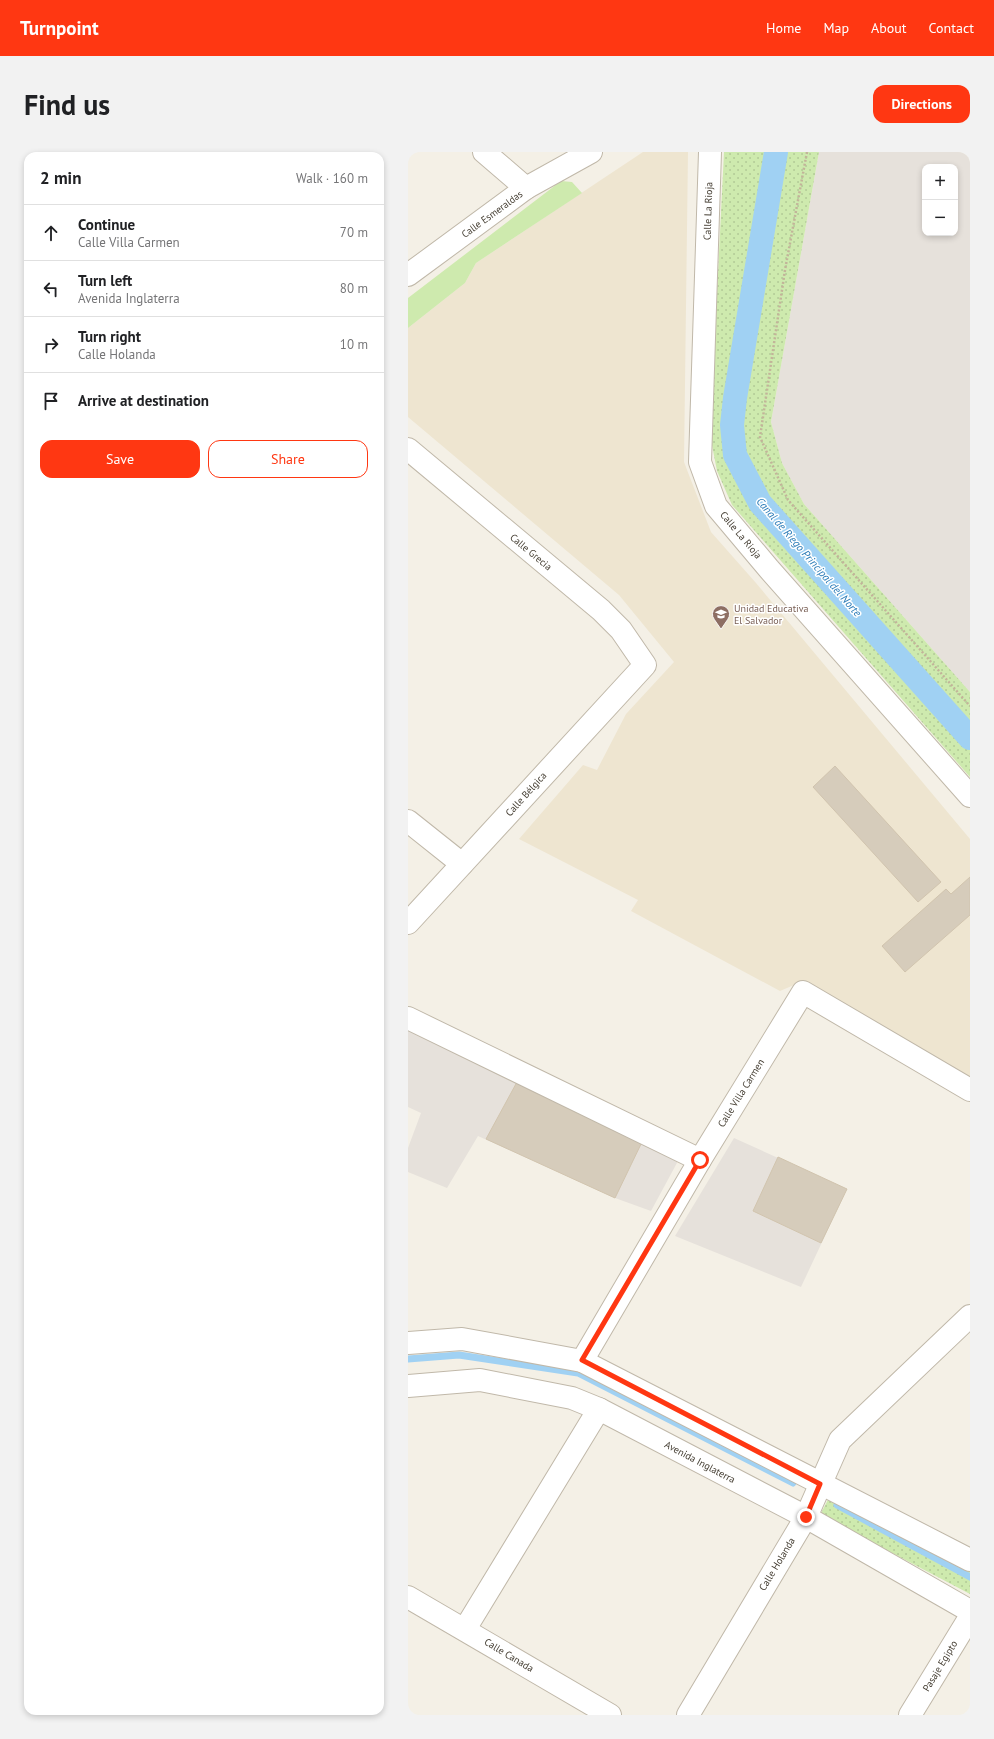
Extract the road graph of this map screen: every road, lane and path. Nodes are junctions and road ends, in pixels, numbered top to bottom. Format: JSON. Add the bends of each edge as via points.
{"nodes":[{"id":1,"x":484,"y":152,"type":"edge"},
{"id":2,"x":710,"y":152,"type":"edge"},
{"id":3,"x":807,"y":152,"type":"edge"},
{"id":4,"x":585,"y":154,"type":"edge"},
{"id":5,"x":526,"y":188,"type":"junction"},
{"id":6,"x":408,"y":276,"type":"edge"},
{"id":7,"x":408,"y":449,"type":"edge"},
{"id":8,"x":645,"y":665,"type":"joint"},
{"id":9,"x":970,"y":706,"type":"edge"},
{"id":10,"x":970,"y":796,"type":"edge"},
{"id":11,"x":408,"y":821,"type":"edge"},
{"id":12,"x":462,"y":864,"type":"junction"},
{"id":13,"x":408,"y":923,"type":"edge"},
{"id":14,"x":408,"y":1018,"type":"edge"},
{"id":15,"x":970,"y":1090,"type":"edge"},
{"id":16,"x":700,"y":1160,"type":"junction"},
{"id":17,"x":970,"y":1316,"type":"edge"},
{"id":18,"x":408,"y":1343,"type":"edge"},
{"id":19,"x":582,"y":1360,"type":"junction"},
{"id":20,"x":408,"y":1386,"type":"edge"},
{"id":21,"x":599,"y":1409,"type":"junction"},
{"id":22,"x":820,"y":1484,"type":"junction"},
{"id":23,"x":806,"y":1517,"type":"junction"},
{"id":24,"x":970,"y":1560,"type":"edge"},
{"id":25,"x":408,"y":1597,"type":"edge"},
{"id":26,"x":970,"y":1610,"type":"edge"},
{"id":27,"x":970,"y":1617,"type":"edge"},
{"id":28,"x":465,"y":1629,"type":"junction"},
{"id":29,"x":610,"y":1715,"type":"edge"},
{"id":30,"x":688,"y":1715,"type":"edge"},
{"id":31,"x":910,"y":1715,"type":"edge"}],
"edges":[{"from":1,"to":5,"type":"street"},
{"from":2,"to":10,"type":"street","name":"Calle La Rioja","via":[[700,462],[716,506],[769,570]]},
{"from":3,"to":9,"type":"path","via":[[785,270],[760,437],[788,500]]},
{"from":4,"to":5,"type":"street","name":"Calle Esmeraldas"},
{"from":5,"to":6,"type":"street","name":"Calle Esmeraldas"},
{"from":7,"to":8,"type":"street","name":"Calle Grecia","via":[[601,610],[621,630]]},
{"from":8,"to":12,"type":"street","name":"Calle Bélgica"},
{"from":11,"to":12,"type":"street"},
{"from":12,"to":13,"type":"street","name":"Calle Bélgica"},
{"from":14,"to":16,"type":"street"},
{"from":15,"to":16,"type":"street","name":"Calle Villa Carmen","via":[[803,992]]},
{"from":16,"to":19,"type":"street","name":"Calle Villa Carmen"},
{"from":17,"to":22,"type":"street","name":"Calle Holanda","via":[[840,1440]]},
{"from":18,"to":19,"type":"street","via":[[462,1339]]},
{"from":19,"to":22,"type":"street"},
{"from":20,"to":21,"type":"street","name":"Avenida Inglaterra","via":[[480,1380],[572,1398]]},
{"from":21,"to":23,"type":"street","name":"Avenida Inglaterra"},
{"from":21,"to":28,"type":"street"},
{"from":22,"to":23,"type":"street","name":"Calle Holanda"},
{"from":22,"to":24,"type":"street"},
{"from":23,"to":26,"type":"street","name":"Avenida Inglaterra"},
{"from":23,"to":30,"type":"street","name":"Calle Holanda"},
{"from":25,"to":28,"type":"street","name":"Calle Canada"},
{"from":27,"to":31,"type":"street","name":"Pasaje Egipto"},
{"from":28,"to":29,"type":"street","name":"Calle Canada"}]}
